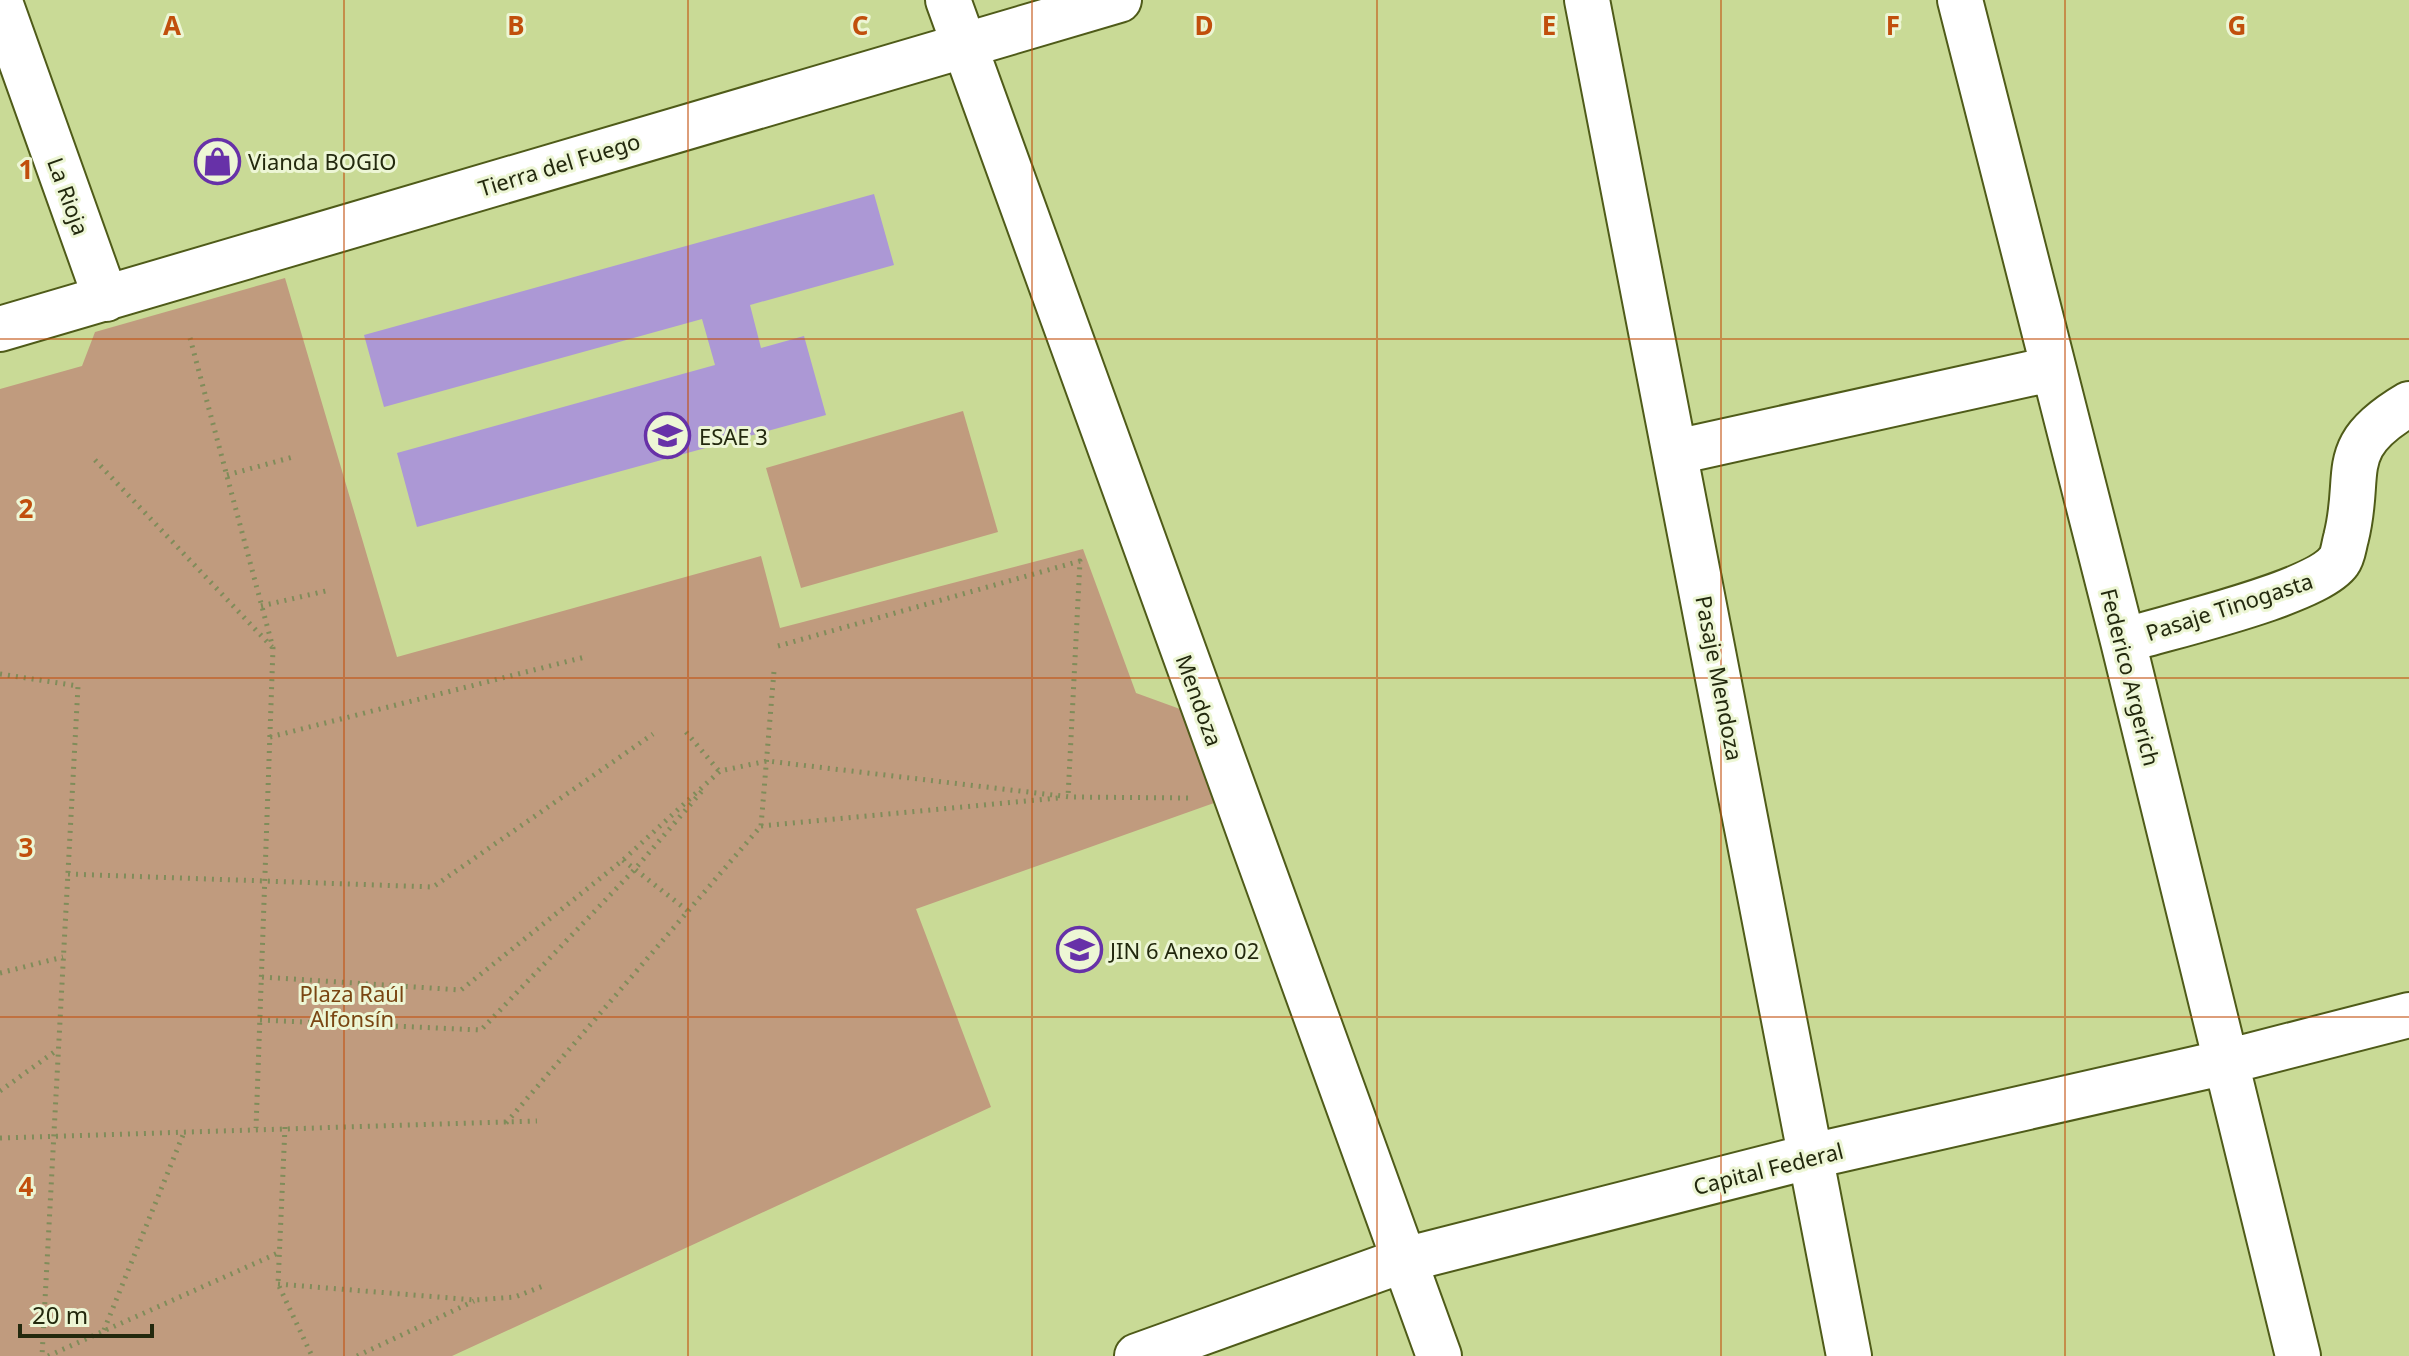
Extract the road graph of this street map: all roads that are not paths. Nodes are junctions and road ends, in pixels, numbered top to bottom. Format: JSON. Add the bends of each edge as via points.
{"nodes":[{"id":1,"x":948,"y":0,"type":"edge"},
{"id":2,"x":1119,"y":0,"type":"edge"},
{"id":3,"x":1587,"y":0,"type":"edge"},
{"id":4,"x":1960,"y":0,"type":"edge"},
{"id":5,"x":0,"y":2,"type":"edge"},
{"id":6,"x":962,"y":44,"type":"junction"},
{"id":7,"x":106,"y":299,"type":"junction"},
{"id":8,"x":0,"y":329,"type":"edge"},
{"id":9,"x":2051,"y":369,"type":"junction"},
{"id":10,"x":2409,"y":404,"type":"edge"},
{"id":11,"x":1676,"y":452,"type":"junction"},
{"id":12,"x":2123,"y":641,"type":"junction"},
{"id":13,"x":2409,"y":1015,"type":"edge"},
{"id":14,"x":2226,"y":1062,"type":"junction"},
{"id":15,"x":1812,"y":1156,"type":"junction"},
{"id":16,"x":1404,"y":1260,"type":"junction"},
{"id":17,"x":1137,"y":1356,"type":"edge"},
{"id":18,"x":1439,"y":1356,"type":"edge"},
{"id":19,"x":1849,"y":1356,"type":"edge"},
{"id":20,"x":2298,"y":1356,"type":"edge"}],
"edges":[{"from":1,"to":6,"type":"street","name":"Mendoza"},
{"from":2,"to":6,"type":"street","name":"Tierra del Fuego"},
{"from":3,"to":11,"type":"street","name":"Pasaje Mendoza"},
{"from":4,"to":9,"type":"street","name":"Federico Argerich"},
{"from":5,"to":7,"type":"street","name":"La Rioja"},
{"from":6,"to":7,"type":"street","name":"Tierra del Fuego"},
{"from":6,"to":16,"type":"street","name":"Mendoza"},
{"from":7,"to":8,"type":"street","name":"Tierra del Fuego"},
{"from":9,"to":11,"type":"street"},
{"from":9,"to":12,"type":"street","name":"Federico Argerich"},
{"from":10,"to":12,"type":"street","name":"Pasaje Tinogasta","via":[[2364,441],[2352,468],[2340,561],[2312,583]]},
{"from":11,"to":15,"type":"street","name":"Pasaje Mendoza"},
{"from":12,"to":14,"type":"street","name":"Federico Argerich"},
{"from":13,"to":14,"type":"street","name":"Capital Federal"},
{"from":14,"to":15,"type":"street","name":"Capital Federal"},
{"from":14,"to":20,"type":"street","name":"Federico Argerich"},
{"from":15,"to":16,"type":"street","name":"Capital Federal"},
{"from":15,"to":19,"type":"street","name":"Pasaje Mendoza"},
{"from":16,"to":17,"type":"street","name":"Capital Federal"},
{"from":16,"to":18,"type":"street","name":"Mendoza"}]}
